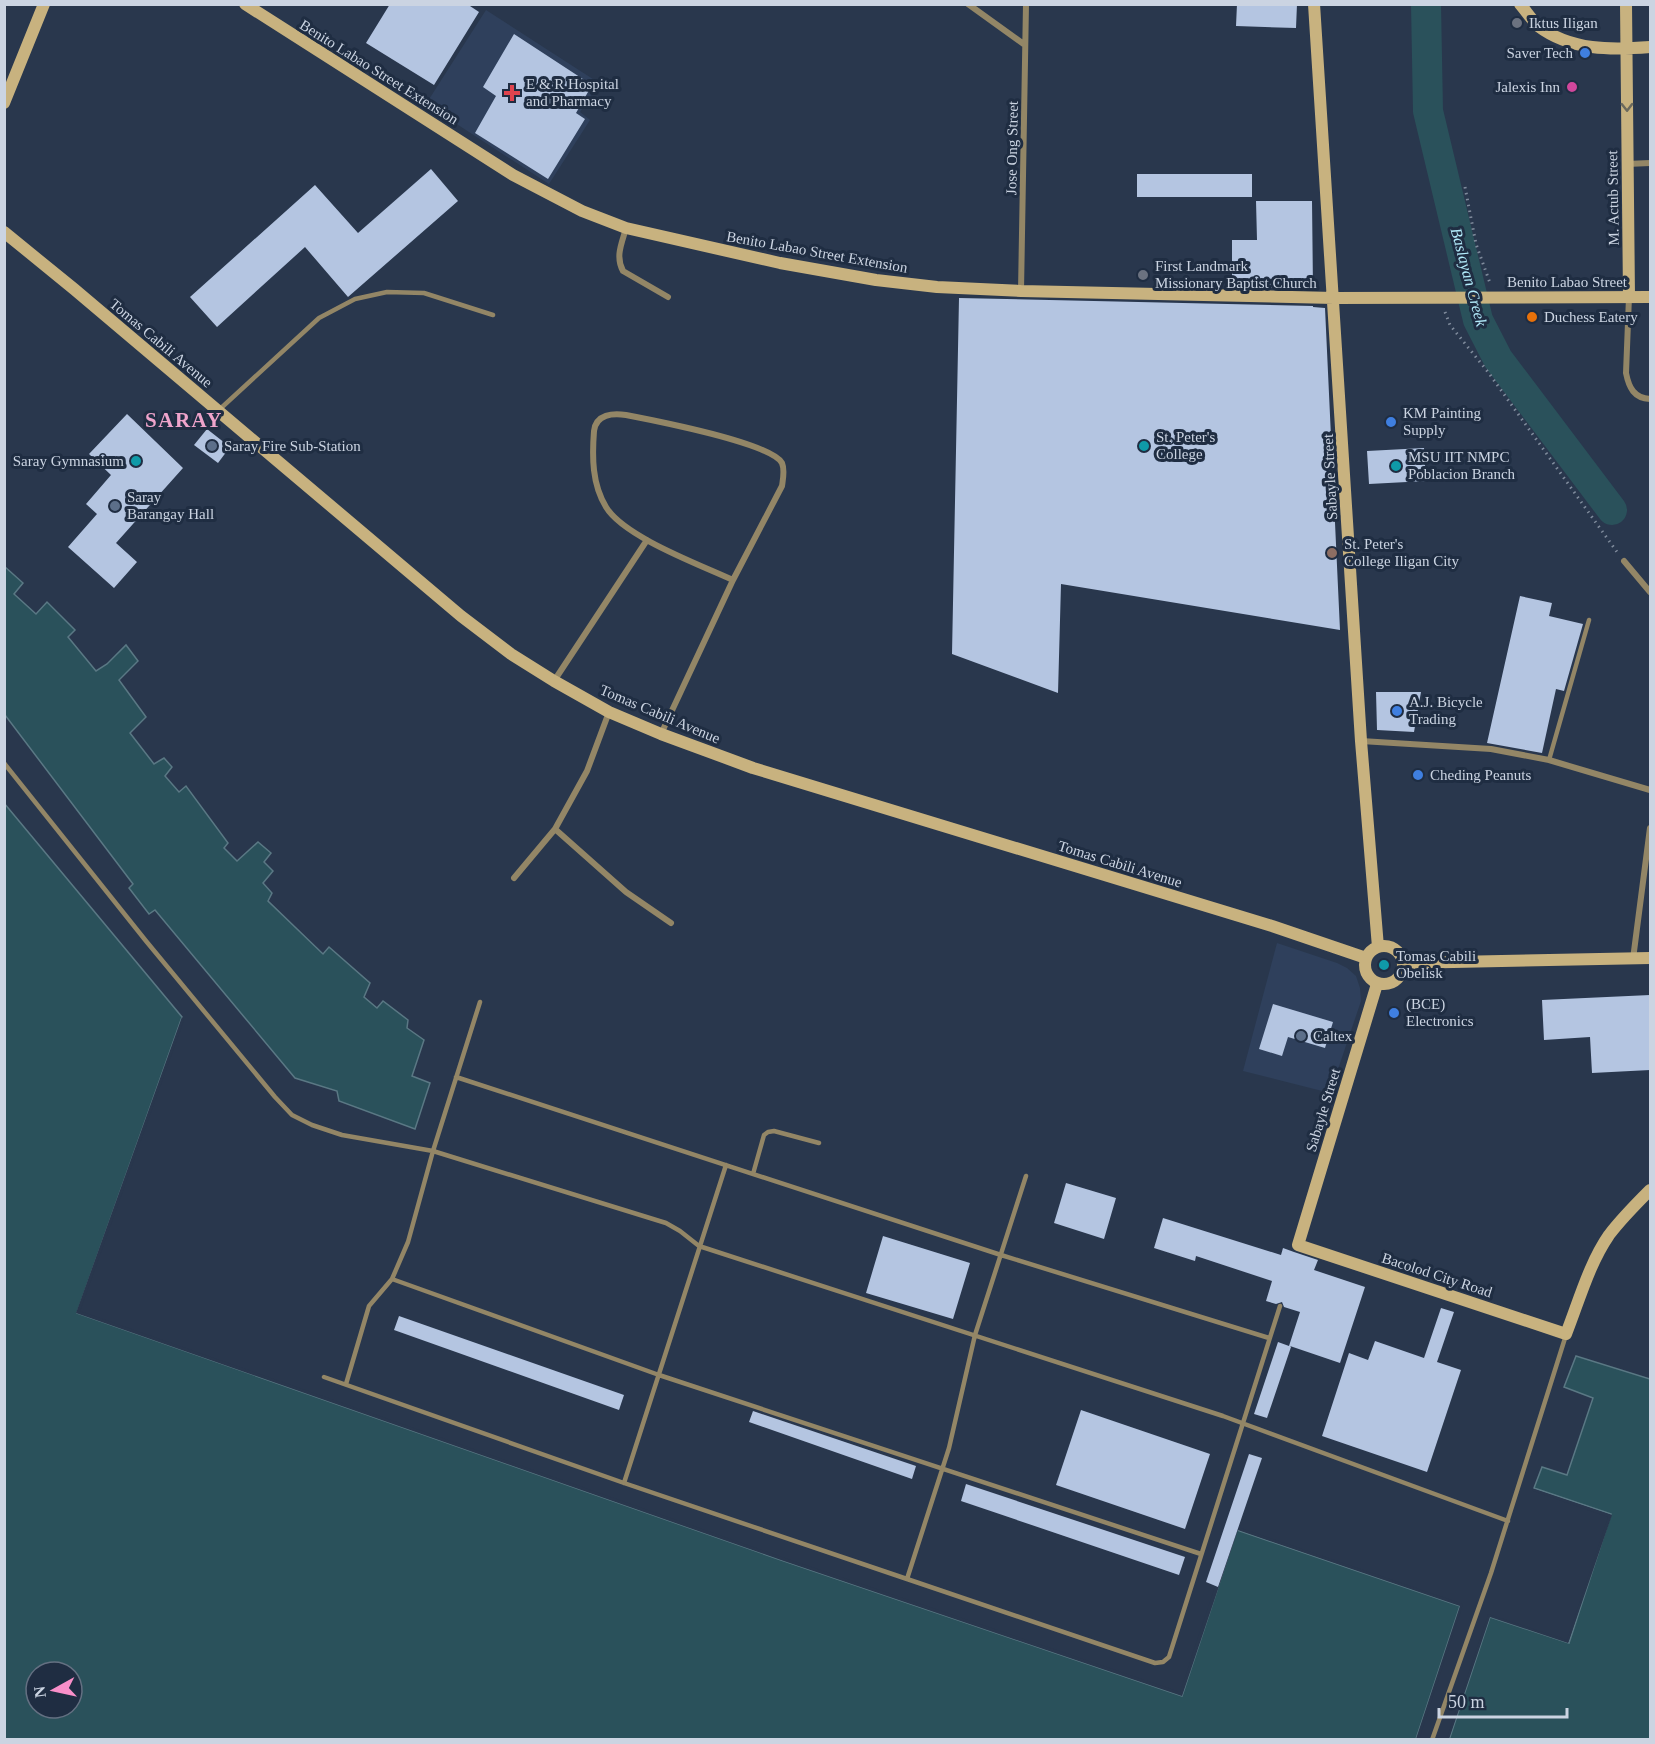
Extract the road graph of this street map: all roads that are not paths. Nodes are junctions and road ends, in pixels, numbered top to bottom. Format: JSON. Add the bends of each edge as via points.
{"nodes":[{"id":1,"x":44,"y":4,"type":"edge"},
{"id":2,"x":245,"y":4,"type":"edge"},
{"id":3,"x":968,"y":4,"type":"edge"},
{"id":4,"x":1026,"y":4,"type":"edge"},
{"id":5,"x":1314,"y":4,"type":"edge"},
{"id":6,"x":1520,"y":4,"type":"edge"},
{"id":7,"x":1626,"y":4,"type":"edge"},
{"id":8,"x":1025,"y":45,"type":"junction"},
{"id":9,"x":1650,"y":47,"type":"edge"},
{"id":10,"x":1626,"y":49,"type":"junction"},
{"id":11,"x":4,"y":103,"type":"edge"},
{"id":12,"x":1650,"y":163,"type":"edge"},
{"id":13,"x":1628,"y":164,"type":"junction"},
{"id":14,"x":626,"y":228,"type":"junction"},
{"id":15,"x":4,"y":232,"type":"edge"},
{"id":16,"x":1022,"y":291,"type":"junction"},
{"id":17,"x":668,"y":297,"type":"dead end"},
{"id":18,"x":1629,"y":297,"type":"junction"},
{"id":19,"x":1650,"y":297,"type":"edge"},
{"id":20,"x":1334,"y":298,"type":"junction"},
{"id":21,"x":1445,"y":298,"type":"joint"},
{"id":22,"x":493,"y":315,"type":"dead end"},
{"id":23,"x":1650,"y":399,"type":"edge"},
{"id":24,"x":218,"y":410,"type":"junction"},
{"id":25,"x":647,"y":540,"type":"junction"},
{"id":26,"x":1624,"y":561,"type":"road end"},
{"id":27,"x":733,"y":580,"type":"junction"},
{"id":28,"x":1650,"y":592,"type":"edge"},
{"id":29,"x":1589,"y":620,"type":"dead end"},
{"id":30,"x":555,"y":681,"type":"junction"},
{"id":31,"x":609,"y":712,"type":"junction"},
{"id":32,"x":661,"y":734,"type":"junction"},
{"id":33,"x":1361,"y":741,"type":"junction"},
{"id":34,"x":1549,"y":760,"type":"junction"},
{"id":35,"x":4,"y":763,"type":"edge"},
{"id":36,"x":1650,"y":790,"type":"edge"},
{"id":37,"x":1650,"y":828,"type":"edge"},
{"id":38,"x":555,"y":829,"type":"junction"},
{"id":39,"x":514,"y":878,"type":"dead end"},
{"id":40,"x":671,"y":923,"type":"dead end"},
{"id":41,"x":1378,"y":947,"type":"junction"},
{"id":42,"x":1366,"y":958,"type":"junction"},
{"id":43,"x":1650,"y":958,"type":"edge"},
{"id":44,"x":1633,"y":959,"type":"junction"},
{"id":45,"x":1404,"y":963,"type":"junction"},
{"id":46,"x":1377,"y":984,"type":"junction"},
{"id":47,"x":480,"y":1002,"type":"dead end"},
{"id":48,"x":456,"y":1077,"type":"junction"},
{"id":49,"x":819,"y":1143,"type":"dead end"},
{"id":50,"x":433,"y":1151,"type":"junction"},
{"id":51,"x":726,"y":1165,"type":"junction"},
{"id":52,"x":753,"y":1173,"type":"junction"},
{"id":53,"x":1026,"y":1176,"type":"dead end"},
{"id":54,"x":1650,"y":1190,"type":"edge"},
{"id":55,"x":1298,"y":1245,"type":"joint"},
{"id":56,"x":699,"y":1246,"type":"junction"},
{"id":57,"x":1001,"y":1255,"type":"junction"},
{"id":58,"x":392,"y":1279,"type":"junction"},
{"id":59,"x":1280,"y":1306,"type":"dead end"},
{"id":60,"x":1566,"y":1334,"type":"junction"},
{"id":61,"x":975,"y":1335,"type":"junction"},
{"id":62,"x":1269,"y":1338,"type":"junction"},
{"id":63,"x":659,"y":1375,"type":"junction"},
{"id":64,"x":324,"y":1377,"type":"dead end"},
{"id":65,"x":345,"y":1384,"type":"junction"},
{"id":66,"x":1241,"y":1423,"type":"junction"},
{"id":67,"x":942,"y":1469,"type":"junction"},
{"id":68,"x":624,"y":1483,"type":"junction"},
{"id":69,"x":1508,"y":1521,"type":"junction"},
{"id":70,"x":1201,"y":1554,"type":"junction"},
{"id":71,"x":907,"y":1579,"type":"junction"},
{"id":72,"x":1432,"y":1740,"type":"edge"}],
"edges":[{"from":1,"to":11,"type":"street"},
{"from":2,"to":14,"type":"street","name":"Benito Labao Street Extension","via":[[513,175],[582,211]]},
{"from":3,"to":8,"type":"street"},
{"from":4,"to":8,"type":"street","name":"Jose Ong Street"},
{"from":5,"to":20,"type":"street","name":"Sabayle Street"},
{"from":6,"to":10,"type":"street","via":[[1538,25],[1564,41],[1593,48]]},
{"from":7,"to":10,"type":"street","name":"M. Actub Street"},
{"from":8,"to":16,"type":"street","name":"Jose Ong Street"},
{"from":9,"to":10,"type":"street"},
{"from":10,"to":13,"type":"street","name":"M. Actub Street","one_way":true},
{"from":12,"to":13,"type":"street"},
{"from":13,"to":18,"type":"street","name":"M. Actub Street"},
{"from":14,"to":16,"type":"street","name":"Benito Labao Street Extension","via":[[876,280]]},
{"from":14,"to":17,"type":"street","via":[[619,255],[623,271]]},
{"from":15,"to":24,"type":"street","name":"Tomas Cabili Avenue"},
{"from":16,"to":20,"type":"street","name":"Benito Labao Street Extension"},
{"from":18,"to":19,"type":"street","name":"Benito Labao Street"},
{"from":18,"to":21,"type":"street","name":"Benito Labao Street"},
{"from":18,"to":23,"type":"street","name":"M. Actub Street","via":[[1626,373],[1631,391]]},
{"from":20,"to":21,"type":"street","name":"Benito Labao Street Extension"},
{"from":20,"to":33,"type":"street","name":"Sabayle Street"},
{"from":22,"to":24,"type":"lane","via":[[424,293],[387,292],[355,299],[319,318]]},
{"from":24,"to":30,"type":"street","name":"Tomas Cabili Avenue","via":[[461,616]]},
{"from":25,"to":27,"type":"street"},
{"from":25,"to":27,"type":"street","via":[[607,509],[597,488],[592,452],[595,426],[603,416],[626,415],[724,436],[776,456],[782,464],[782,486]]},
{"from":25,"to":30,"type":"street"},
{"from":26,"to":28,"type":"street"},
{"from":27,"to":32,"type":"street"},
{"from":29,"to":34,"type":"lane"},
{"from":30,"to":31,"type":"street","name":"Tomas Cabili Avenue"},
{"from":31,"to":32,"type":"street","name":"Tomas Cabili Avenue"},
{"from":31,"to":38,"type":"street","via":[[586,771]]},
{"from":32,"to":42,"type":"street","name":"Tomas Cabili Avenue","via":[[753,768]]},
{"from":33,"to":34,"type":"street","via":[[1491,750]]},
{"from":33,"to":41,"type":"street","name":"Sabayle Street"},
{"from":34,"to":36,"type":"street"},
{"from":35,"to":50,"type":"lane","via":[[292,1115],[342,1135]]},
{"from":37,"to":44,"type":"street"},
{"from":38,"to":39,"type":"street"},
{"from":38,"to":40,"type":"street","via":[[626,892]]},
{"from":41,"to":42,"type":"street"},
{"from":41,"to":45,"type":"street","via":[[1395,949]]},
{"from":42,"to":46,"type":"street","via":[[1366,973]]},
{"from":43,"to":44,"type":"street"},
{"from":44,"to":45,"type":"street"},
{"from":45,"to":46,"type":"street","via":[[1401,975],[1393,983]]},
{"from":46,"to":55,"type":"street","name":"Sabayle Street"},
{"from":47,"to":48,"type":"lane"},
{"from":48,"to":50,"type":"lane"},
{"from":48,"to":51,"type":"lane"},
{"from":49,"to":52,"type":"lane","via":[[768,1132]]},
{"from":50,"to":56,"type":"lane","via":[[666,1223]]},
{"from":50,"to":58,"type":"lane","via":[[408,1242]]},
{"from":51,"to":52,"type":"lane"},
{"from":51,"to":56,"type":"lane"},
{"from":52,"to":57,"type":"lane"},
{"from":53,"to":57,"type":"lane"},
{"from":54,"to":60,"type":"street","via":[[1609,1235]]},
{"from":55,"to":60,"type":"street","name":"Bacolod City Road"},
{"from":56,"to":61,"type":"lane"},
{"from":56,"to":63,"type":"lane"},
{"from":57,"to":61,"type":"lane"},
{"from":57,"to":62,"type":"lane"},
{"from":58,"to":63,"type":"lane"},
{"from":58,"to":65,"type":"lane","via":[[369,1306]]},
{"from":59,"to":62,"type":"lane"},
{"from":60,"to":69,"type":"lane"},
{"from":61,"to":66,"type":"lane"},
{"from":61,"to":67,"type":"lane"},
{"from":62,"to":66,"type":"lane"},
{"from":63,"to":67,"type":"lane"},
{"from":63,"to":68,"type":"lane"},
{"from":64,"to":65,"type":"lane"},
{"from":65,"to":68,"type":"lane"},
{"from":66,"to":69,"type":"lane"},
{"from":66,"to":70,"type":"lane"},
{"from":67,"to":70,"type":"lane"},
{"from":67,"to":71,"type":"lane"},
{"from":68,"to":71,"type":"lane"},
{"from":69,"to":72,"type":"lane"},
{"from":70,"to":71,"type":"lane","via":[[1169,1657],[1155,1663]]}]}
